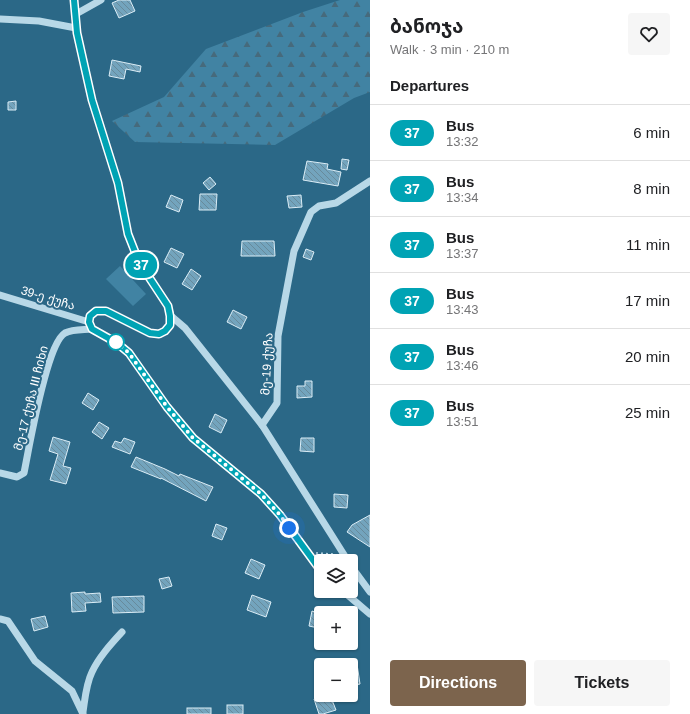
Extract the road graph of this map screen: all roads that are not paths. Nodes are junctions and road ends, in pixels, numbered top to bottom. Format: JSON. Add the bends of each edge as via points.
{"nodes":[{"id":1,"x":74,"y":0,"type":"edge"},
{"id":2,"x":101,"y":0,"type":"edge"},
{"id":3,"x":76,"y":14,"type":"junction"},
{"id":4,"x":0,"y":19,"type":"edge"},
{"id":5,"x":76,"y":28,"type":"junction"},
{"id":6,"x":370,"y":181,"type":"edge"},
{"id":7,"x":0,"y":295,"type":"edge"},
{"id":8,"x":170,"y":316,"type":"junction"},
{"id":9,"x":91,"y":326,"type":"junction"},
{"id":10,"x":262,"y":425,"type":"junction"},
{"id":11,"x":0,"y":472,"type":"edge"},
{"id":12,"x":342,"y":554,"type":"edge"},
{"id":13,"x":314,"y":562,"type":"edge"},
{"id":14,"x":358,"y":576,"type":"edge"},
{"id":15,"x":370,"y":592,"type":"edge"},
{"id":16,"x":351,"y":598,"type":"edge"},
{"id":17,"x":370,"y":614,"type":"edge"},
{"id":18,"x":0,"y":619,"type":"edge"},
{"id":19,"x":122,"y":632,"type":"dead end"},
{"id":20,"x":83,"y":713,"type":"edge"}],
"edges":[{"from":1,"to":3,"type":"street"},
{"from":2,"to":3,"type":"street"},
{"from":3,"to":5,"type":"street"},
{"from":4,"to":5,"type":"street","via":[[39,21]]},
{"from":5,"to":8,"type":"street","via":[[92,100],[118,183],[128,234],[139,262],[168,306]]},
{"from":6,"to":10,"type":"street","name":"მე-19 ქუჩა","via":[[336,203],[318,206],[311,212],[294,251],[278,336],[276,403]]},
{"from":7,"to":9,"type":"street","name":"39-ე ქუჩა"},
{"from":8,"to":9,"type":"street","via":[[170,325],[159,334],[150,333],[106,311],[96,311],[90,316]]},
{"from":8,"to":10,"type":"street","via":[[185,328]]},
{"from":9,"to":11,"type":"street","name":"მე-17 ქუჩა III ჩიხი","via":[[64,334],[58,340],[49,360],[24,473],[16,477]]},
{"from":9,"to":13,"type":"street","name":"39-ე ქუჩა","via":[[129,353],[167,407],[193,438],[261,494],[280,515]]},
{"from":10,"to":12,"type":"street"},
{"from":14,"to":15,"type":"street"},
{"from":16,"to":17,"type":"street"},
{"from":18,"to":20,"type":"street","via":[[8,621],[35,661],[72,691]]},
{"from":19,"to":20,"type":"street","via":[[92,672]]}]}
